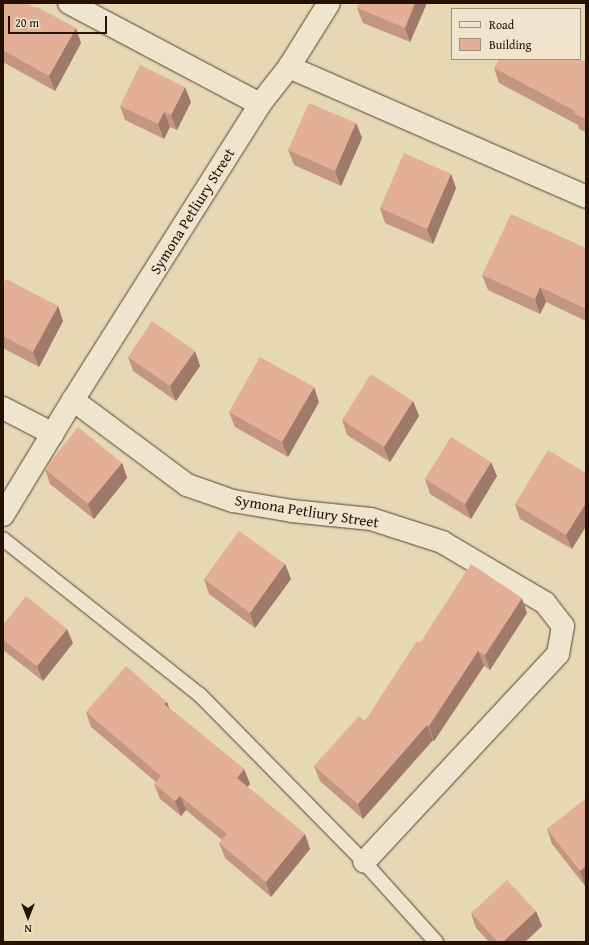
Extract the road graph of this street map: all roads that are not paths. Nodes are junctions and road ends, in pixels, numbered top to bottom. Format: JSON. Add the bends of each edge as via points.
{"nodes":[{"id":1,"x":69,"y":3,"type":"edge"},
{"id":2,"x":329,"y":3,"type":"edge"},
{"id":3,"x":289,"y":67,"type":"junction"},
{"id":4,"x":260,"y":104,"type":"junction"},
{"id":5,"x":586,"y":197,"type":"edge"},
{"id":6,"x":73,"y":400,"type":"junction"},
{"id":7,"x":3,"y":408,"type":"edge"},
{"id":8,"x":53,"y":434,"type":"junction"},
{"id":9,"x":3,"y":515,"type":"edge"},
{"id":10,"x":3,"y":539,"type":"edge"},
{"id":11,"x":364,"y":862,"type":"junction"},
{"id":12,"x":436,"y":942,"type":"edge"}],
"edges":[{"from":1,"to":4,"type":"street"},
{"from":2,"to":3,"type":"street","name":"Symona Petliury Street"},
{"from":3,"to":4,"type":"street","name":"Symona Petliury Street"},
{"from":3,"to":5,"type":"street"},
{"from":4,"to":6,"type":"street","name":"Symona Petliury Street"},
{"from":6,"to":8,"type":"street","name":"Symona Petliury Street"},
{"from":6,"to":11,"type":"street","name":"Symona Petliury Street","via":[[187,485],[233,501],[292,511],[371,518],[442,542],[545,603],[563,626],[558,654]]},
{"from":7,"to":8,"type":"street"},
{"from":8,"to":9,"type":"street","name":"Symona Petliury Street"},
{"from":10,"to":11,"type":"lane","via":[[200,695]]},
{"from":11,"to":12,"type":"lane"}]}
